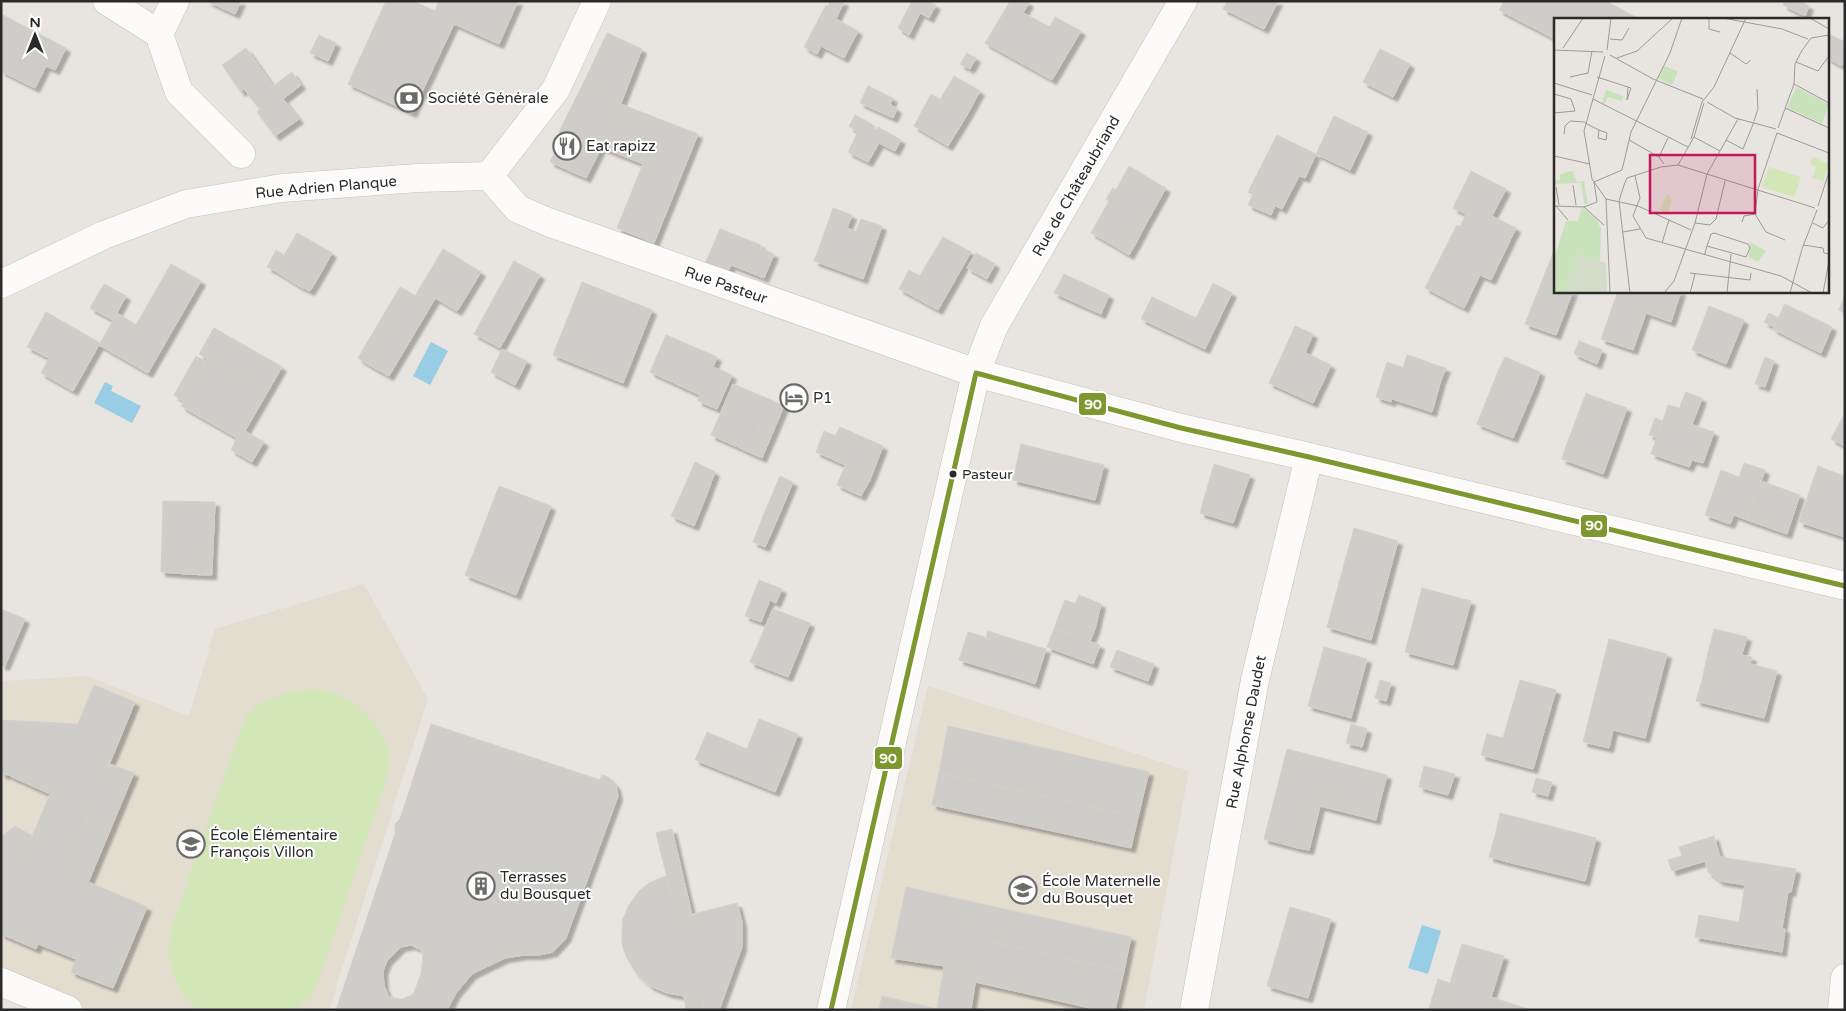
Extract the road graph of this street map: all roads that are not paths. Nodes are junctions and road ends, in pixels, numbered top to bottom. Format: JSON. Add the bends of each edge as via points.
{"nodes":[{"id":1,"x":108,"y":1,"type":"edge"},
{"id":2,"x":175,"y":1,"type":"edge"},
{"id":3,"x":597,"y":1,"type":"edge"},
{"id":4,"x":1183,"y":1,"type":"edge"},
{"id":5,"x":159,"y":34,"type":"junction"},
{"id":6,"x":242,"y":154,"type":"dead end"},
{"id":7,"x":489,"y":176,"type":"junction"},
{"id":8,"x":1,"y":284,"type":"edge"},
{"id":9,"x":976,"y":374,"type":"junction"},
{"id":10,"x":1309,"y":456,"type":"junction"},
{"id":11,"x":1845,"y":586,"type":"edge"},
{"id":12,"x":1845,"y":978,"type":"edge"},
{"id":13,"x":1,"y":982,"type":"edge"},
{"id":14,"x":68,"y":1010,"type":"edge"},
{"id":15,"x":830,"y":1010,"type":"edge"},
{"id":16,"x":1194,"y":1010,"type":"edge"},
{"id":17,"x":1842,"y":1010,"type":"edge"}],
"edges":[{"from":1,"to":5,"type":"street"},
{"from":2,"to":5,"type":"street"},
{"from":3,"to":7,"type":"street","via":[[556,89]]},
{"from":4,"to":9,"type":"street","name":"Rue de Châteaubriand","via":[[994,326]]},
{"from":5,"to":6,"type":"street","via":[[179,92]]},
{"from":7,"to":8,"type":"street","name":"Rue Adrien Planque","via":[[282,188],[186,204],[104,235]]},
{"from":7,"to":9,"type":"street","name":"Rue Pasteur","via":[[518,209],[548,222]]},
{"from":9,"to":10,"type":"street","name":"Rue Pasteur","via":[[1181,428]]},
{"from":9,"to":15,"type":"street","name":"Rue de Châteaubriand"},
{"from":10,"to":11,"type":"street","name":"Rue Pasteur"},
{"from":10,"to":16,"type":"street","name":"Rue Alphonse Daudet","via":[[1255,680]]},
{"from":12,"to":17,"type":"street"},
{"from":13,"to":14,"type":"street"}]}
